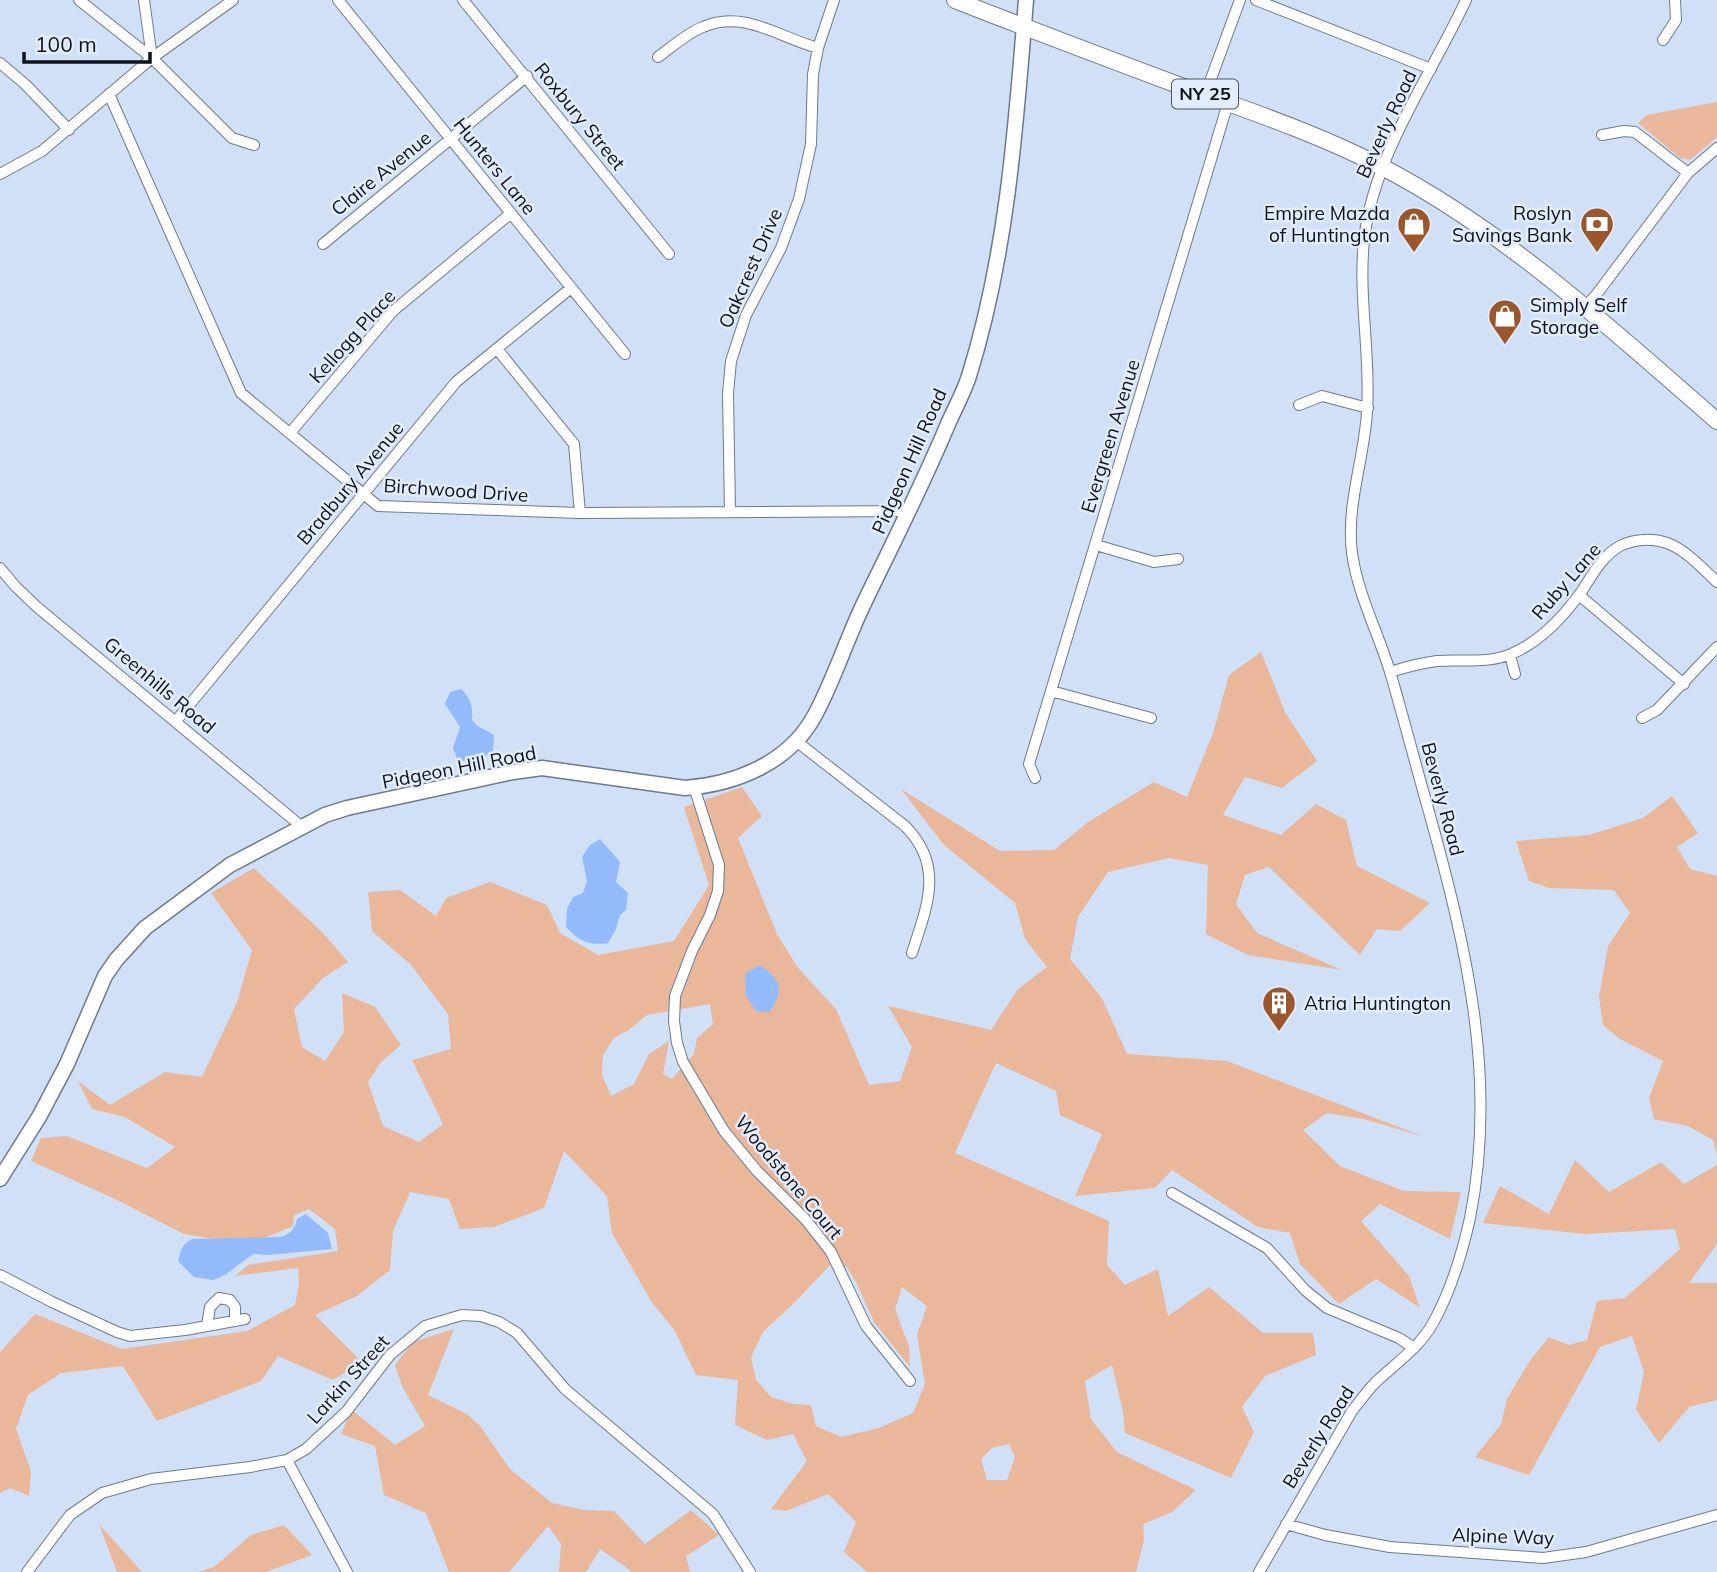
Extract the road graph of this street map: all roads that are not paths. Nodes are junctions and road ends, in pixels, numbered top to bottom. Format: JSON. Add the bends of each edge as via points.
{"nodes":[{"id":1,"x":79,"y":0,"type":"edge"},
{"id":2,"x":144,"y":0,"type":"edge"},
{"id":3,"x":233,"y":0,"type":"edge"},
{"id":4,"x":338,"y":0,"type":"edge"},
{"id":5,"x":463,"y":0,"type":"edge"},
{"id":6,"x":834,"y":0,"type":"edge"},
{"id":7,"x":955,"y":0,"type":"edge"},
{"id":8,"x":1026,"y":0,"type":"edge"},
{"id":9,"x":1240,"y":0,"type":"edge"},
{"id":10,"x":1256,"y":0,"type":"edge"},
{"id":11,"x":1466,"y":0,"type":"edge"},
{"id":12,"x":1675,"y":0,"type":"edge"},
{"id":13,"x":1024,"y":27,"type":"junction"},
{"id":14,"x":1662,"y":40,"type":"dead end"},
{"id":15,"x":818,"y":48,"type":"junction"},
{"id":16,"x":658,"y":57,"type":"dead end"},
{"id":17,"x":152,"y":58,"type":"junction"},
{"id":18,"x":0,"y":64,"type":"edge"},
{"id":19,"x":1431,"y":69,"type":"junction"},
{"id":20,"x":527,"y":76,"type":"junction"},
{"id":21,"x":109,"y":94,"type":"junction"},
{"id":22,"x":1205,"y":94,"type":"junction"},
{"id":23,"x":1228,"y":103,"type":"junction"},
{"id":24,"x":69,"y":130,"type":"junction"},
{"id":25,"x":1602,"y":135,"type":"dead end"},
{"id":26,"x":450,"y":139,"type":"junction"},
{"id":27,"x":254,"y":145,"type":"dead end"},
{"id":28,"x":1717,"y":148,"type":"edge"},
{"id":29,"x":1382,"y":168,"type":"junction"},
{"id":30,"x":1688,"y":173,"type":"junction"},
{"id":31,"x":0,"y":174,"type":"edge"},
{"id":32,"x":510,"y":214,"type":"junction"},
{"id":33,"x":323,"y":244,"type":"dead end"},
{"id":34,"x":669,"y":254,"type":"dead end"},
{"id":35,"x":571,"y":288,"type":"junction"},
{"id":36,"x":1585,"y":307,"type":"junction"},
{"id":37,"x":497,"y":349,"type":"junction"},
{"id":38,"x":625,"y":354,"type":"dead end"},
{"id":39,"x":1299,"y":405,"type":"dead end"},
{"id":40,"x":1368,"y":408,"type":"junction"},
{"id":41,"x":1717,"y":421,"type":"edge"},
{"id":42,"x":290,"y":433,"type":"junction"},
{"id":43,"x":363,"y":495,"type":"junction"},
{"id":44,"x":909,"y":511,"type":"junction"},
{"id":45,"x":730,"y":512,"type":"junction"},
{"id":46,"x":580,"y":513,"type":"junction"},
{"id":47,"x":1096,"y":545,"type":"junction"},
{"id":48,"x":1178,"y":559,"type":"dead end"},
{"id":49,"x":0,"y":568,"type":"edge"},
{"id":50,"x":1717,"y":582,"type":"edge"},
{"id":51,"x":1579,"y":595,"type":"junction"},
{"id":52,"x":1717,"y":648,"type":"edge"},
{"id":53,"x":1510,"y":655,"type":"junction"},
{"id":54,"x":1390,"y":672,"type":"junction"},
{"id":55,"x":1516,"y":674,"type":"dead end"},
{"id":56,"x":1684,"y":684,"type":"junction"},
{"id":57,"x":1051,"y":691,"type":"junction"},
{"id":58,"x":1151,"y":718,"type":"dead end"},
{"id":59,"x":1642,"y":718,"type":"dead end"},
{"id":60,"x":177,"y":721,"type":"junction"},
{"id":61,"x":796,"y":741,"type":"junction"},
{"id":62,"x":1034,"y":778,"type":"dead end"},
{"id":63,"x":694,"y":787,"type":"junction"},
{"id":64,"x":301,"y":826,"type":"junction"},
{"id":65,"x":912,"y":953,"type":"dead end"},
{"id":66,"x":0,"y":1179,"type":"edge"},
{"id":67,"x":1172,"y":1193,"type":"dead end"},
{"id":68,"x":0,"y":1275,"type":"edge"},
{"id":69,"x":206,"y":1326,"type":"junction"},
{"id":70,"x":1414,"y":1348,"type":"junction"},
{"id":71,"x":910,"y":1381,"type":"dead end"},
{"id":72,"x":287,"y":1460,"type":"junction"},
{"id":73,"x":1717,"y":1515,"type":"edge"},
{"id":74,"x":1286,"y":1524,"type":"junction"},
{"id":75,"x":27,"y":1572,"type":"edge"},
{"id":76,"x":347,"y":1572,"type":"edge"},
{"id":77,"x":751,"y":1572,"type":"edge"},
{"id":78,"x":1259,"y":1572,"type":"edge"}],
"edges":[{"from":1,"to":17,"type":"street"},
{"from":2,"to":17,"type":"street"},
{"from":3,"to":17,"type":"street"},
{"from":4,"to":26,"type":"street","name":"Hunters Lane"},
{"from":5,"to":20,"type":"street","name":"Roxbury Street"},
{"from":6,"to":15,"type":"street","name":"Oakcrest Drive"},
{"from":7,"to":13,"type":"main road","number":"NY 25"},
{"from":8,"to":13,"type":"street","name":"Pidgeon Hill Road"},
{"from":9,"to":22,"type":"street"},
{"from":10,"to":19,"type":"street"},
{"from":11,"to":19,"type":"street","name":"Beverly Road"},
{"from":12,"to":14,"type":"street","via":[[1676,20]]},
{"from":13,"to":22,"type":"main road","number":"NY 25"},
{"from":13,"to":44,"type":"street","name":"Pidgeon Hill Road","via":[[1010,184],[994,279],[968,378]]},
{"from":15,"to":16,"type":"street","via":[[756,24],[724,21],[701,27]]},
{"from":15,"to":45,"type":"street","name":"Oakcrest Drive","via":[[811,144],[799,200],[781,248],[746,315],[731,361]]},
{"from":17,"to":21,"type":"street"},
{"from":17,"to":27,"type":"street","via":[[232,138]]},
{"from":18,"to":24,"type":"street"},
{"from":19,"to":29,"type":"street","name":"Beverly Road"},
{"from":20,"to":26,"type":"street","name":"Claire Avenue"},
{"from":20,"to":34,"type":"street","name":"Roxbury Street"},
{"from":21,"to":24,"type":"street"},
{"from":21,"to":42,"type":"street","name":"Birchwood Drive","via":[[241,393]]},
{"from":22,"to":23,"type":"main road","number":"NY 25"},
{"from":23,"to":29,"type":"main road","number":"NY 25"},
{"from":23,"to":47,"type":"street","name":"Evergreen Avenue"},
{"from":24,"to":31,"type":"street"},
{"from":25,"to":30,"type":"street","via":[[1635,132]]},
{"from":26,"to":32,"type":"street","name":"Hunters Lane"},
{"from":26,"to":33,"type":"street","name":"Claire Avenue"},
{"from":28,"to":30,"type":"street"},
{"from":29,"to":36,"type":"main road","number":"NY 25","via":[[1459,214]]},
{"from":29,"to":40,"type":"street","name":"Beverly Road","via":[[1363,259]]},
{"from":30,"to":36,"type":"street"},
{"from":32,"to":35,"type":"street","name":"Hunters Lane"},
{"from":32,"to":42,"type":"street","name":"Kellogg Place","via":[[393,311]]},
{"from":35,"to":37,"type":"street","name":"Bradbury Avenue"},
{"from":35,"to":38,"type":"street","name":"Hunters Lane"},
{"from":36,"to":41,"type":"main road","number":"NY 25"},
{"from":37,"to":43,"type":"street","name":"Bradbury Avenue","via":[[456,382]]},
{"from":37,"to":46,"type":"street","via":[[574,444]]},
{"from":39,"to":40,"type":"street","via":[[1322,397]]},
{"from":40,"to":54,"type":"street","name":"Beverly Road","via":[[1351,511],[1352,551],[1361,593]]},
{"from":42,"to":43,"type":"street","name":"Birchwood Drive"},
{"from":43,"to":46,"type":"street","name":"Birchwood Drive","via":[[378,506]]},
{"from":43,"to":60,"type":"street","name":"Bradbury Avenue"},
{"from":44,"to":45,"type":"street","name":"Birchwood Drive"},
{"from":44,"to":61,"type":"street","name":"Pidgeon Hill Road","via":[[846,639],[816,714]]},
{"from":45,"to":46,"type":"street","name":"Birchwood Drive"},
{"from":47,"to":48,"type":"street","via":[[1154,562]]},
{"from":47,"to":57,"type":"street","name":"Evergreen Avenue"},
{"from":49,"to":60,"type":"street","name":"Greenhills Road","via":[[37,607]]},
{"from":50,"to":51,"type":"street","name":"Ruby Lane","via":[[1668,544],[1637,540],[1607,556]]},
{"from":51,"to":53,"type":"street","name":"Ruby Lane","via":[[1546,632]]},
{"from":51,"to":56,"type":"street"},
{"from":52,"to":56,"type":"street"},
{"from":53,"to":54,"type":"street","name":"Ruby Lane","via":[[1439,661]]},
{"from":53,"to":55,"type":"street"},
{"from":54,"to":70,"type":"street","name":"Beverly Road","via":[[1462,940],[1482,1094],[1478,1170],[1468,1227],[1431,1328]]},
{"from":56,"to":59,"type":"street"},
{"from":57,"to":58,"type":"street"},
{"from":57,"to":62,"type":"street","name":"Evergreen Avenue","via":[[1030,764]]},
{"from":60,"to":64,"type":"street","name":"Greenhills Road"},
{"from":61,"to":63,"type":"street","name":"Pidgeon Hill Road","via":[[754,772]]},
{"from":61,"to":65,"type":"street","via":[[918,839],[928,863],[930,890]]},
{"from":63,"to":64,"type":"street","name":"Pidgeon Hill Road","via":[[542,768],[347,808]]},
{"from":63,"to":71,"type":"street","name":"Woodstone Court","via":[[719,865],[718,891],[676,996],[674,1021],[683,1062],[724,1131],[831,1252],[866,1326]]},
{"from":64,"to":66,"type":"street","name":"Pidgeon Hill Road","via":[[211,878],[132,940],[105,976],[67,1064]]},
{"from":67,"to":70,"type":"street","via":[[1267,1248],[1327,1308]]},
{"from":68,"to":69,"type":"street","via":[[130,1336]]},
{"from":69,"to":69,"type":"street","via":[[210,1307],[219,1298],[230,1300],[240,1320]]},
{"from":70,"to":74,"type":"street","name":"Beverly Road","via":[[1352,1411]]},
{"from":72,"to":75,"type":"street","name":"Larkin Street","via":[[151,1479],[102,1493],[70,1515]]},
{"from":72,"to":76,"type":"street"},
{"from":72,"to":77,"type":"street","name":"Larkin Street","via":[[328,1431],[390,1355],[425,1326],[462,1315],[481,1315],[517,1333],[565,1389],[698,1499],[725,1529]]},
{"from":73,"to":74,"type":"street","name":"Alpine Way","via":[[1587,1552],[1543,1558],[1390,1546]]},
{"from":74,"to":78,"type":"street","name":"Beverly Road"}]}
